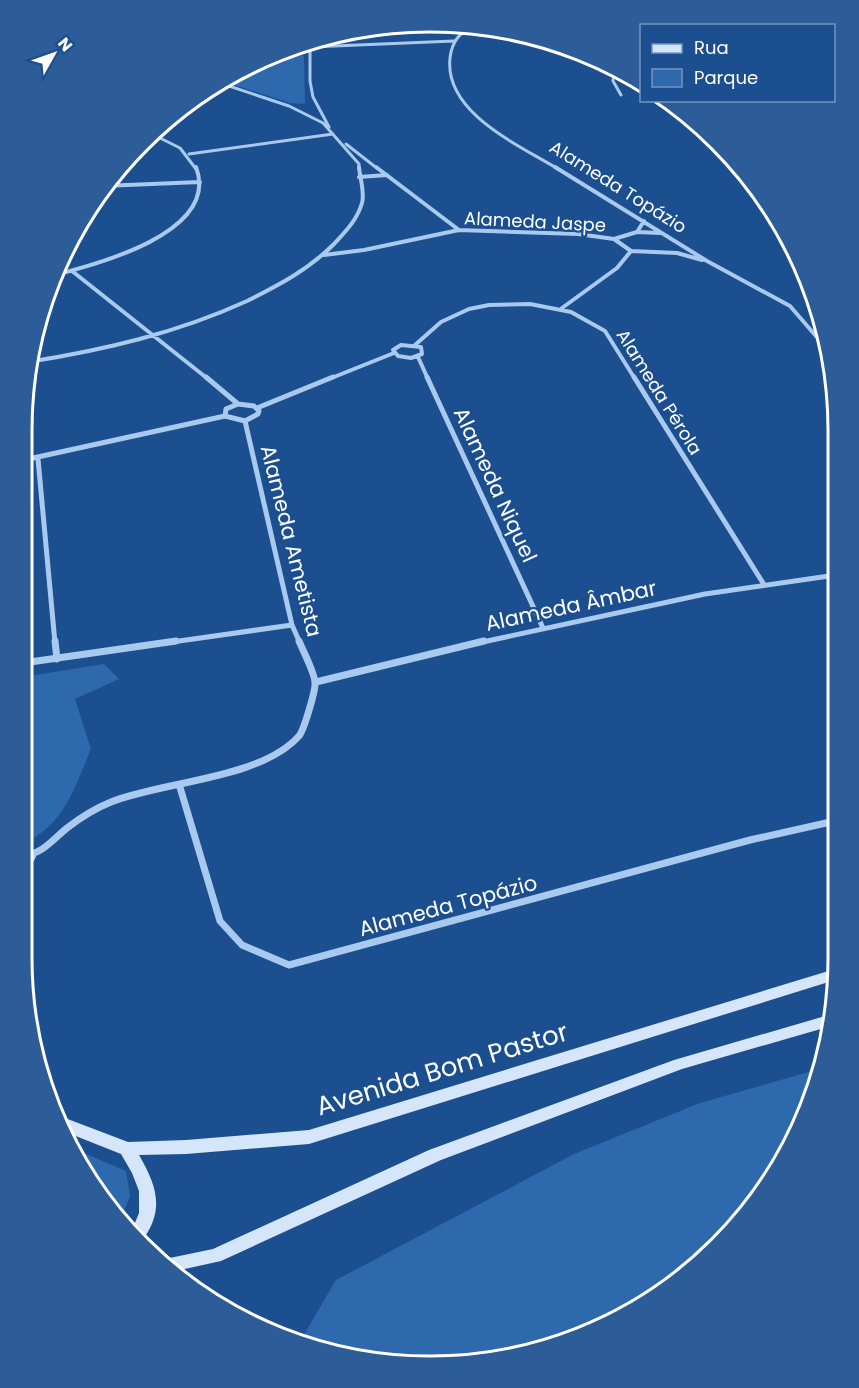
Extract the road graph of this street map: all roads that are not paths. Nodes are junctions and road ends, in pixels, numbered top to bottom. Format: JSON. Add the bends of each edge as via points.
{"nodes":[{"id":1,"x":464,"y":33,"type":"edge"},
{"id":2,"x":454,"y":41,"type":"junction"},
{"id":3,"x":318,"y":48,"type":"edge"},
{"id":4,"x":310,"y":50,"type":"edge"},
{"id":5,"x":614,"y":77,"type":"edge"},
{"id":6,"x":229,"y":86,"type":"edge"},
{"id":7,"x":621,"y":95,"type":"dead end"},
{"id":8,"x":333,"y":134,"type":"junction"},
{"id":9,"x":160,"y":137,"type":"edge"},
{"id":10,"x":189,"y":154,"type":"junction"},
{"id":11,"x":387,"y":175,"type":"junction"},
{"id":12,"x":359,"y":177,"type":"junction"},
{"id":13,"x":200,"y":182,"type":"junction"},
{"id":14,"x":115,"y":185,"type":"edge"},
{"id":15,"x":644,"y":221,"type":"junction"},
{"id":16,"x":459,"y":230,"type":"junction"},
{"id":17,"x":637,"y":232,"type":"junction"},
{"id":18,"x":662,"y":233,"type":"junction"},
{"id":19,"x":614,"y":239,"type":"junction"},
{"id":20,"x":689,"y":250,"type":"junction"},
{"id":21,"x":631,"y":251,"type":"junction"},
{"id":22,"x":677,"y":253,"type":"junction"},
{"id":23,"x":323,"y":255,"type":"junction"},
{"id":24,"x":707,"y":261,"type":"junction"},
{"id":25,"x":72,"y":272,"type":"junction"},
{"id":26,"x":64,"y":274,"type":"edge"},
{"id":27,"x":562,"y":308,"type":"junction"},
{"id":28,"x":156,"y":336,"type":"junction"},
{"id":29,"x":816,"y":337,"type":"edge"},
{"id":30,"x":415,"y":345,"type":"junction"},
{"id":31,"x":394,"y":353,"type":"junction"},
{"id":32,"x":418,"y":357,"type":"junction"},
{"id":33,"x":38,"y":360,"type":"edge"},
{"id":34,"x":238,"y":404,"type":"junction"},
{"id":35,"x":257,"y":408,"type":"junction"},
{"id":36,"x":225,"y":416,"type":"junction"},
{"id":37,"x":245,"y":421,"type":"junction"},
{"id":38,"x":32,"y":459,"type":"edge"},
{"id":39,"x":38,"y":459,"type":"junction"},
{"id":40,"x":828,"y":575,"type":"edge"},
{"id":41,"x":763,"y":583,"type":"junction"},
{"id":42,"x":292,"y":626,"type":"junction"},
{"id":43,"x":543,"y":628,"type":"junction"},
{"id":44,"x":57,"y":659,"type":"junction"},
{"id":45,"x":32,"y":662,"type":"edge"},
{"id":46,"x":316,"y":682,"type":"junction"},
{"id":47,"x":179,"y":784,"type":"junction"},
{"id":48,"x":828,"y":823,"type":"edge"},
{"id":49,"x":33,"y":855,"type":"edge"},
{"id":50,"x":827,"y":976,"type":"edge"},
{"id":51,"x":822,"y":1023,"type":"edge"},
{"id":52,"x":69,"y":1127,"type":"edge"},
{"id":53,"x":127,"y":1149,"type":"junction"},
{"id":54,"x":140,"y":1232,"type":"edge"},
{"id":55,"x":175,"y":1264,"type":"edge"}],
"edges":[{"from":1,"to":2,"type":"street"},
{"from":2,"to":3,"type":"street"},
{"from":2,"to":15,"type":"street","name":"Alameda Topázio","via":[[450,76],[466,109]]},
{"from":4,"to":8,"type":"street","via":[[313,96]]},
{"from":5,"to":7,"type":"street"},
{"from":6,"to":8,"type":"street","via":[[289,105],[323,123]]},
{"from":8,"to":10,"type":"street"},
{"from":8,"to":11,"type":"street"},
{"from":8,"to":12,"type":"street","via":[[359,164]]},
{"from":9,"to":10,"type":"street"},
{"from":10,"to":13,"type":"street"},
{"from":11,"to":12,"type":"street"},
{"from":11,"to":16,"type":"street"},
{"from":12,"to":23,"type":"street","via":[[363,201],[353,224]]},
{"from":13,"to":14,"type":"street"},
{"from":13,"to":25,"type":"street","via":[[198,199],[178,224],[135,249]]},
{"from":15,"to":17,"type":"street"},
{"from":15,"to":18,"type":"street","name":"Alameda Topázio"},
{"from":16,"to":19,"type":"street","name":"Alameda Jaspe","via":[[548,232]]},
{"from":16,"to":23,"type":"street","name":"Alameda Jaspe"},
{"from":17,"to":18,"type":"street"},
{"from":17,"to":19,"type":"street"},
{"from":18,"to":20,"type":"street","name":"Alameda Topázio"},
{"from":19,"to":21,"type":"street","name":"Alameda Jaspe"},
{"from":20,"to":22,"type":"street"},
{"from":20,"to":24,"type":"street","name":"Alameda Topázio"},
{"from":21,"to":22,"type":"street","name":"Alameda Jaspe"},
{"from":21,"to":27,"type":"street","via":[[617,268]]},
{"from":22,"to":24,"type":"street","name":"Alameda Jaspe"},
{"from":23,"to":28,"type":"street","via":[[289,281],[207,319]]},
{"from":24,"to":29,"type":"street","name":"Alameda Topázio","via":[[790,306]]},
{"from":25,"to":26,"type":"street"},
{"from":25,"to":28,"type":"street"},
{"from":27,"to":30,"type":"street","name":"Alameda Pérola","via":[[488,305],[451,316]]},
{"from":27,"to":41,"type":"street","name":"Alameda Pérola","via":[[605,331]]},
{"from":28,"to":33,"type":"street"},
{"from":28,"to":34,"type":"street"},
{"from":30,"to":31,"type":"street","via":[[401,345]]},
{"from":30,"to":32,"type":"street","name":"Alameda Niquel","via":[[423,350]]},
{"from":31,"to":32,"type":"street","via":[[404,358]]},
{"from":31,"to":35,"type":"street"},
{"from":32,"to":43,"type":"street","name":"Alameda Niquel"},
{"from":34,"to":35,"type":"street"},
{"from":34,"to":36,"type":"street","via":[[226,409]]},
{"from":35,"to":37,"type":"street","via":[[258,414]]},
{"from":36,"to":37,"type":"street"},
{"from":36,"to":39,"type":"street"},
{"from":37,"to":42,"type":"street","name":"Alameda Ametista"},
{"from":38,"to":39,"type":"street"},
{"from":39,"to":44,"type":"street"},
{"from":40,"to":41,"type":"street","name":"Alameda Âmbar"},
{"from":41,"to":43,"type":"street","name":"Alameda Âmbar"},
{"from":42,"to":44,"type":"street"},
{"from":42,"to":46,"type":"street","name":"Alameda Ametista"},
{"from":43,"to":46,"type":"street","name":"Alameda Âmbar"},
{"from":44,"to":45,"type":"street"},
{"from":46,"to":47,"type":"street","via":[[300,735],[247,768]]},
{"from":47,"to":48,"type":"street","name":"Alameda Topázio","via":[[220,921],[242,945],[289,965],[750,840]]},
{"from":47,"to":49,"type":"street","via":[[135,793],[107,804],[68,827]]},
{"from":50,"to":53,"type":"street","name":"Avenida Bom Pastor","via":[[309,1137]]},
{"from":51,"to":55,"type":"street","via":[[679,1064],[435,1155],[215,1256]]},
{"from":52,"to":53,"type":"street","name":"Avenida Bom Pastor"},
{"from":53,"to":54,"type":"street","via":[[145,1178],[150,1199]]}]}
